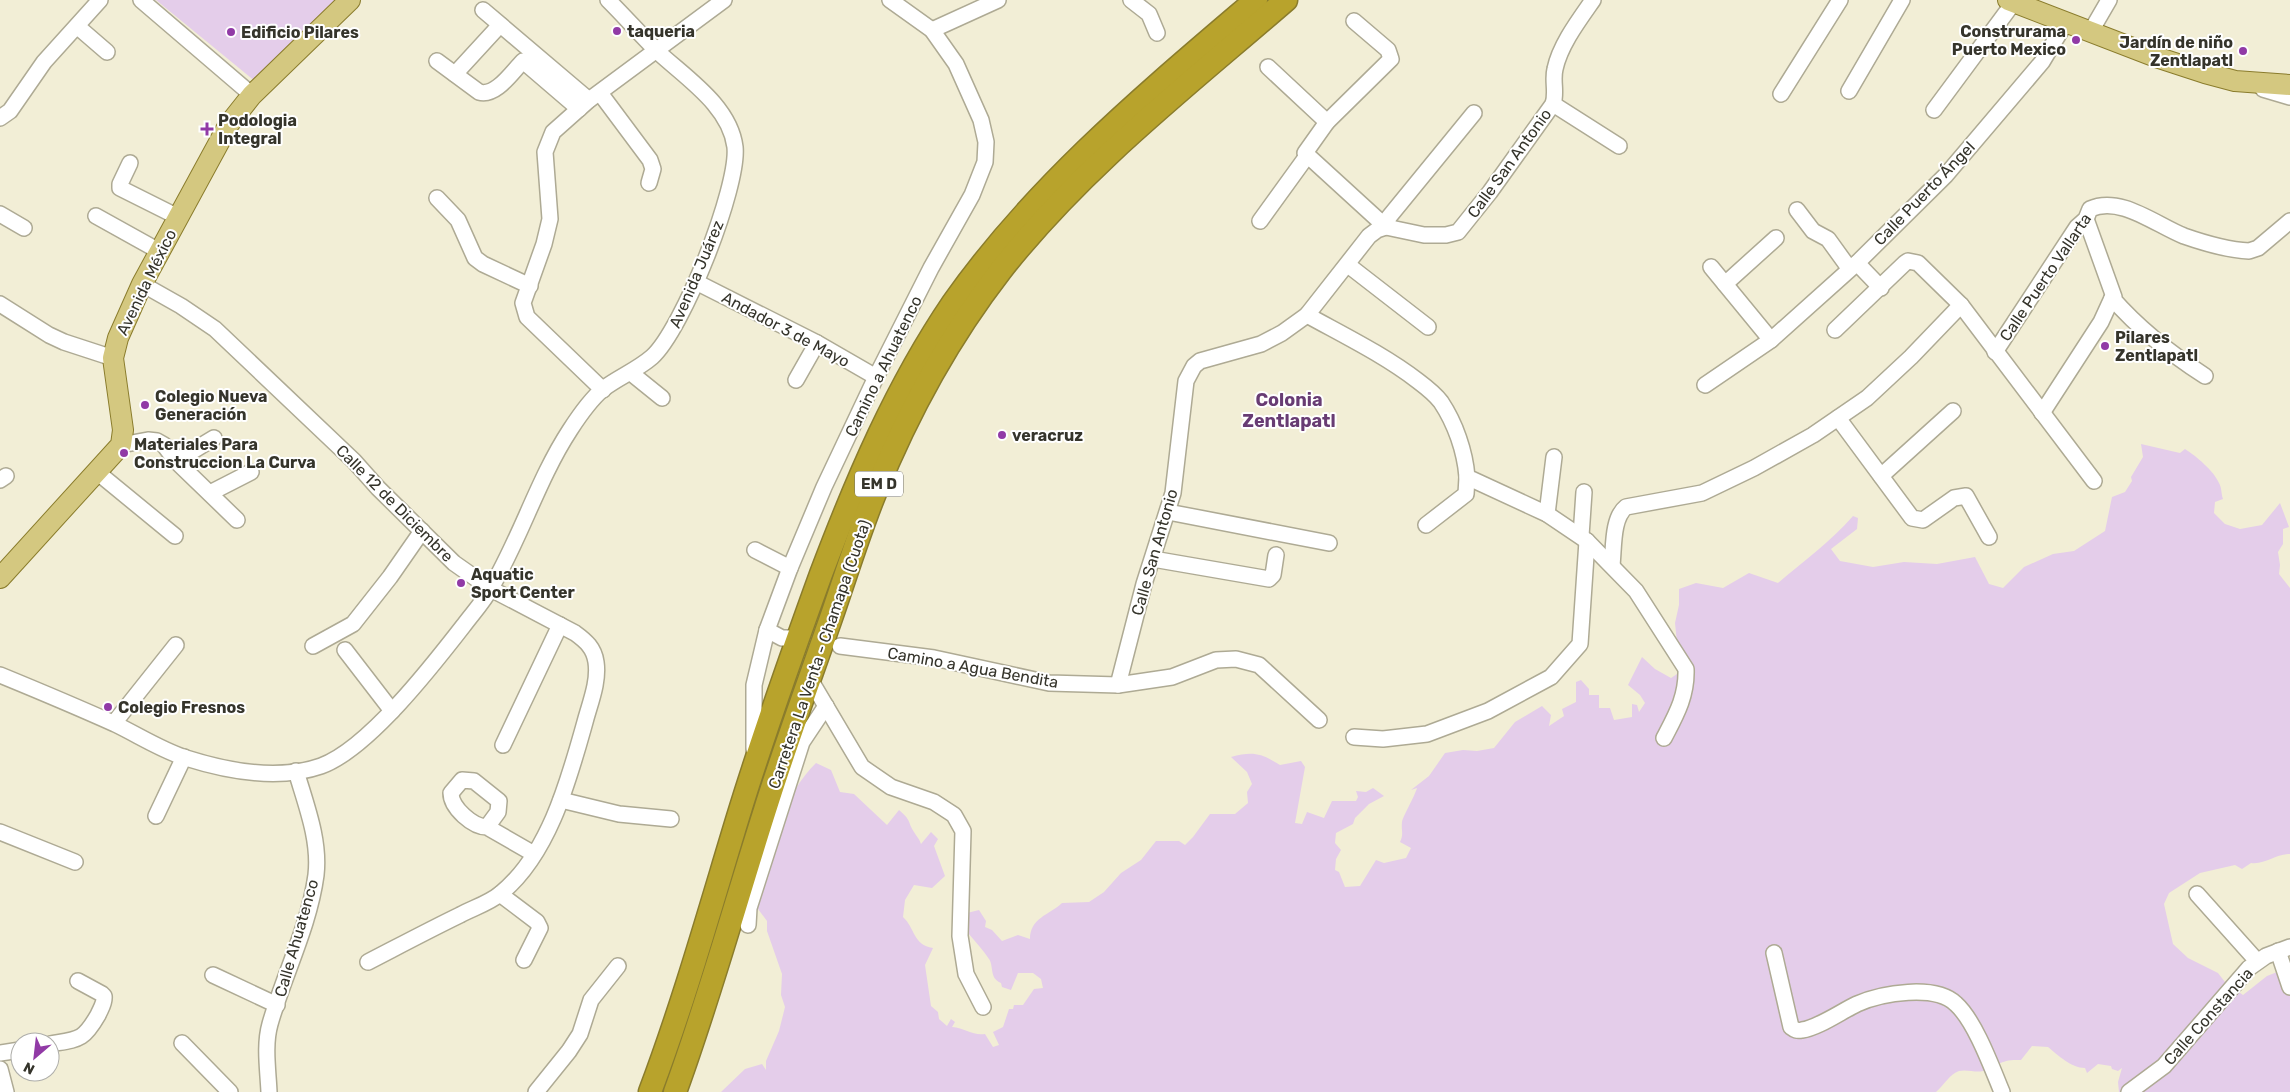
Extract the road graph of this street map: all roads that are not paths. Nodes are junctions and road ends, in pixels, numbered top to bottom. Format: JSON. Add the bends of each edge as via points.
{"nodes":[{"id":1,"x":100,"y":0,"type":"edge"},
{"id":2,"x":141,"y":0,"type":"edge"},
{"id":3,"x":350,"y":0,"type":"edge"},
{"id":4,"x":608,"y":0,"type":"edge"},
{"id":5,"x":724,"y":0,"type":"edge"},
{"id":6,"x":890,"y":0,"type":"edge"},
{"id":7,"x":998,"y":0,"type":"edge"},
{"id":8,"x":1131,"y":0,"type":"edge"},
{"id":9,"x":1256,"y":0,"type":"edge"},
{"id":10,"x":1286,"y":0,"type":"edge"},
{"id":11,"x":1593,"y":0,"type":"edge"},
{"id":12,"x":1840,"y":0,"type":"edge"},
{"id":13,"x":1902,"y":0,"type":"edge"},
{"id":14,"x":2109,"y":0,"type":"edge"},
{"id":15,"x":2011,"y":1,"type":"edge"},
{"id":16,"x":483,"y":10,"type":"dead end"},
{"id":17,"x":1354,"y":21,"type":"dead end"},
{"id":18,"x":2066,"y":22,"type":"junction"},
{"id":19,"x":500,"y":25,"type":"junction"},
{"id":20,"x":78,"y":27,"type":"junction"},
{"id":21,"x":932,"y":30,"type":"junction"},
{"id":22,"x":2091,"y":31,"type":"junction"},
{"id":23,"x":1157,"y":33,"type":"dead end"},
{"id":24,"x":657,"y":50,"type":"junction"},
{"id":25,"x":107,"y":52,"type":"dead end"},
{"id":26,"x":437,"y":61,"type":"dead end"},
{"id":27,"x":1268,"y":67,"type":"dead end"},
{"id":28,"x":455,"y":74,"type":"junction"},
{"id":29,"x":2236,"y":81,"type":"junction"},
{"id":30,"x":2290,"y":85,"type":"edge"},
{"id":31,"x":1849,"y":91,"type":"dead end"},
{"id":32,"x":1781,"y":94,"type":"dead end"},
{"id":33,"x":252,"y":95,"type":"junction"},
{"id":34,"x":2290,"y":97,"type":"edge"},
{"id":35,"x":589,"y":101,"type":"junction"},
{"id":36,"x":1552,"y":104,"type":"junction"},
{"id":37,"x":1934,"y":110,"type":"dead end"},
{"id":38,"x":1474,"y":113,"type":"dead end"},
{"id":39,"x":0,"y":118,"type":"edge"},
{"id":40,"x":1327,"y":122,"type":"junction"},
{"id":41,"x":1619,"y":146,"type":"dead end"},
{"id":42,"x":1307,"y":156,"type":"junction"},
{"id":43,"x":130,"y":163,"type":"dead end"},
{"id":44,"x":649,"y":183,"type":"dead end"},
{"id":45,"x":437,"y":198,"type":"dead end"},
{"id":46,"x":1797,"y":210,"type":"dead end"},
{"id":47,"x":0,"y":214,"type":"edge"},
{"id":48,"x":96,"y":216,"type":"dead end"},
{"id":49,"x":178,"y":217,"type":"junction"},
{"id":50,"x":2086,"y":219,"type":"junction"},
{"id":51,"x":1260,"y":221,"type":"dead end"},
{"id":52,"x":2290,"y":221,"type":"edge"},
{"id":53,"x":1386,"y":227,"type":"junction"},
{"id":54,"x":24,"y":228,"type":"dead end"},
{"id":55,"x":1776,"y":238,"type":"dead end"},
{"id":56,"x":159,"y":251,"type":"junction"},
{"id":57,"x":1348,"y":265,"type":"junction"},
{"id":58,"x":1853,"y":265,"type":"junction"},
{"id":59,"x":1711,"y":267,"type":"dead end"},
{"id":60,"x":696,"y":282,"type":"junction"},
{"id":61,"x":142,"y":284,"type":"junction"},
{"id":62,"x":1725,"y":284,"type":"junction"},
{"id":63,"x":530,"y":286,"type":"junction"},
{"id":64,"x":1881,"y":288,"type":"junction"},
{"id":65,"x":2112,"y":298,"type":"junction"},
{"id":66,"x":0,"y":304,"type":"edge"},
{"id":67,"x":1961,"y":305,"type":"junction"},
{"id":68,"x":1306,"y":315,"type":"junction"},
{"id":69,"x":1428,"y":328,"type":"dead end"},
{"id":70,"x":1836,"y":330,"type":"dead end"},
{"id":71,"x":1767,"y":336,"type":"junction"},
{"id":72,"x":817,"y":343,"type":"junction"},
{"id":73,"x":1995,"y":352,"type":"junction"},
{"id":74,"x":113,"y":358,"type":"junction"},
{"id":75,"x":630,"y":373,"type":"junction"},
{"id":76,"x":2205,"y":376,"type":"dead end"},
{"id":77,"x":876,"y":377,"type":"junction"},
{"id":78,"x":796,"y":380,"type":"dead end"},
{"id":79,"x":1705,"y":385,"type":"dead end"},
{"id":80,"x":603,"y":390,"type":"junction"},
{"id":81,"x":662,"y":398,"type":"dead end"},
{"id":82,"x":1953,"y":411,"type":"dead end"},
{"id":83,"x":2042,"y":413,"type":"junction"},
{"id":84,"x":1838,"y":418,"type":"junction"},
{"id":85,"x":214,"y":438,"type":"dead end"},
{"id":86,"x":121,"y":445,"type":"junction"},
{"id":87,"x":1554,"y":457,"type":"dead end"},
{"id":88,"x":176,"y":460,"type":"junction"},
{"id":89,"x":97,"y":472,"type":"junction"},
{"id":90,"x":252,"y":472,"type":"dead end"},
{"id":91,"x":1880,"y":476,"type":"junction"},
{"id":92,"x":1467,"y":477,"type":"junction"},
{"id":93,"x":2094,"y":481,"type":"dead end"},
{"id":94,"x":1584,"y":492,"type":"dead end"},
{"id":95,"x":210,"y":494,"type":"junction"},
{"id":96,"x":1168,"y":512,"type":"junction"},
{"id":97,"x":1547,"y":514,"type":"junction"},
{"id":98,"x":237,"y":520,"type":"dead end"},
{"id":99,"x":1426,"y":526,"type":"dead end"},
{"id":100,"x":422,"y":531,"type":"junction"},
{"id":101,"x":175,"y":536,"type":"dead end"},
{"id":102,"x":1989,"y":538,"type":"dead end"},
{"id":103,"x":1584,"y":539,"type":"junction"},
{"id":104,"x":1329,"y":543,"type":"dead end"},
{"id":105,"x":755,"y":550,"type":"dead end"},
{"id":106,"x":1276,"y":555,"type":"dead end"},
{"id":107,"x":1153,"y":559,"type":"junction"},
{"id":108,"x":1612,"y":565,"type":"junction"},
{"id":109,"x":790,"y":568,"type":"junction"},
{"id":110,"x":2,"y":569,"type":"edge"},
{"id":111,"x":491,"y":589,"type":"junction"},
{"id":112,"x":560,"y":626,"type":"junction"},
{"id":113,"x":767,"y":630,"type":"junction"},
{"id":114,"x":788,"y":642,"type":"dead end"},
{"id":115,"x":176,"y":645,"type":"dead end"},
{"id":116,"x":313,"y":646,"type":"dead end"},
{"id":117,"x":840,"y":646,"type":"dead end"},
{"id":118,"x":345,"y":650,"type":"dead end"},
{"id":119,"x":0,"y":675,"type":"edge"},
{"id":120,"x":1118,"y":685,"type":"junction"},
{"id":121,"x":814,"y":686,"type":"dead end"},
{"id":122,"x":826,"y":706,"type":"junction"},
{"id":123,"x":392,"y":710,"type":"junction"},
{"id":124,"x":1319,"y":720,"type":"dead end"},
{"id":125,"x":114,"y":724,"type":"junction"},
{"id":126,"x":1354,"y":737,"type":"dead end"},
{"id":127,"x":1664,"y":738,"type":"dead end"},
{"id":128,"x":503,"y":745,"type":"dead end"},
{"id":129,"x":184,"y":757,"type":"junction"},
{"id":130,"x":754,"y":765,"type":"junction"},
{"id":131,"x":296,"y":771,"type":"junction"},
{"id":132,"x":561,"y":800,"type":"junction"},
{"id":133,"x":156,"y":816,"type":"dead end"},
{"id":134,"x":671,"y":819,"type":"dead end"},
{"id":135,"x":487,"y":827,"type":"dead end"},
{"id":136,"x":0,"y":832,"type":"edge"},
{"id":137,"x":534,"y":854,"type":"junction"},
{"id":138,"x":75,"y":862,"type":"dead end"},
{"id":139,"x":500,"y":894,"type":"junction"},
{"id":140,"x":2196,"y":894,"type":"dead end"},
{"id":141,"x":748,"y":925,"type":"dead end"},
{"id":142,"x":2284,"y":949,"type":"edge"},
{"id":143,"x":1774,"y":953,"type":"dead end"},
{"id":144,"x":524,"y":960,"type":"dead end"},
{"id":145,"x":2257,"y":961,"type":"junction"},
{"id":146,"x":368,"y":962,"type":"dead end"},
{"id":147,"x":618,"y":966,"type":"dead end"},
{"id":148,"x":213,"y":975,"type":"dead end"},
{"id":149,"x":78,"y":981,"type":"dead end"},
{"id":150,"x":2290,"y":987,"type":"edge"},
{"id":151,"x":277,"y":1004,"type":"junction"},
{"id":152,"x":983,"y":1007,"type":"dead end"},
{"id":153,"x":60,"y":1042,"type":"edge"},
{"id":154,"x":182,"y":1044,"type":"dead end"},
{"id":155,"x":0,"y":1070,"type":"edge"},
{"id":156,"x":11,"y":1091,"type":"edge"},
{"id":157,"x":230,"y":1092,"type":"edge"},
{"id":158,"x":269,"y":1092,"type":"edge"},
{"id":159,"x":536,"y":1092,"type":"edge"},
{"id":160,"x":650,"y":1092,"type":"edge"},
{"id":161,"x":675,"y":1092,"type":"edge"},
{"id":162,"x":2002,"y":1092,"type":"edge"},
{"id":163,"x":2129,"y":1092,"type":"edge"}],
"edges":[{"from":1,"to":20,"type":"street"},
{"from":2,"to":33,"type":"street"},
{"from":3,"to":33,"type":"main road","name":"Avenida México"},
{"from":4,"to":24,"type":"street","name":"Avenida Juárez"},
{"from":5,"to":24,"type":"street"},
{"from":6,"to":21,"type":"street","name":"Camino a Ahuatenco"},
{"from":7,"to":21,"type":"street"},
{"from":8,"to":23,"type":"street","via":[[1149,14]]},
{"from":9,"to":130,"type":"highway","name":"Carretera La Venta - Chamapa (Cuota)","number":"EM D","via":[[1162,80],[1048,188],[1008,232],[941,321],[897,396],[852,492]]},
{"from":10,"to":161,"type":"highway","name":"Carretera La Venta - Chamapa (Cuota)","number":"EM D","via":[[1109,155],[1048,215],[1000,271],[935,369],[875,493],[852,553],[765,809],[724,948]]},
{"from":11,"to":36,"type":"street","name":"Calle San Antonio","via":[[1557,62],[1554,78],[1556,96]]},
{"from":12,"to":32,"type":"street"},
{"from":13,"to":31,"type":"street"},
{"from":14,"to":22,"type":"street"},
{"from":15,"to":18,"type":"main road"},
{"from":15,"to":37,"type":"street"},
{"from":16,"to":19,"type":"street"},
{"from":17,"to":40,"type":"street","via":[[1388,50],[1391,59]]},
{"from":18,"to":22,"type":"main road"},
{"from":18,"to":58,"type":"street","name":"Calle Puerto Ángel","via":[[2042,62],[1946,175]]},
{"from":19,"to":28,"type":"street"},
{"from":19,"to":35,"type":"street"},
{"from":20,"to":25,"type":"street"},
{"from":20,"to":39,"type":"street","via":[[44,62],[10,111]]},
{"from":21,"to":77,"type":"street","name":"Camino a Ahuatenco","via":[[956,64],[981,120],[986,142],[985,162],[972,195]]},
{"from":22,"to":29,"type":"main road","via":[[2156,57]]},
{"from":24,"to":35,"type":"street"},
{"from":24,"to":60,"type":"street","name":"Avenida Juárez","via":[[715,105],[726,121],[735,145],[735,169],[730,190]]},
{"from":26,"to":28,"type":"street"},
{"from":27,"to":40,"type":"street"},
{"from":28,"to":35,"type":"street","via":[[479,92],[490,93],[523,61]]},
{"from":29,"to":30,"type":"main road"},
{"from":29,"to":34,"type":"street"},
{"from":33,"to":49,"type":"main road","name":"Avenida México","via":[[229,124]]},
{"from":35,"to":44,"type":"street","via":[[650,160],[653,169]]},
{"from":35,"to":63,"type":"street","via":[[553,132],[545,152],[550,218]]},
{"from":36,"to":41,"type":"street"},
{"from":36,"to":53,"type":"street","name":"Calle San Antonio","via":[[1458,232],[1424,235]]},
{"from":38,"to":53,"type":"street"},
{"from":40,"to":42,"type":"street","via":[[1306,149]]},
{"from":42,"to":51,"type":"street"},
{"from":42,"to":53,"type":"street"},
{"from":43,"to":49,"type":"street","via":[[120,188]]},
{"from":45,"to":63,"type":"street","via":[[458,220],[475,258]]},
{"from":46,"to":58,"type":"street","via":[[1813,231],[1828,238]]},
{"from":47,"to":54,"type":"street"},
{"from":48,"to":56,"type":"street"},
{"from":49,"to":56,"type":"main road","name":"Avenida México"},
{"from":50,"to":52,"type":"street","name":"Calle Puerto Vallarta","via":[[2090,208],[2112,205],[2185,236],[2249,252]]},
{"from":50,"to":65,"type":"street"},
{"from":50,"to":73,"type":"street","name":"Calle Puerto Vallarta","via":[[2076,227]]},
{"from":53,"to":57,"type":"street","name":"Calle San Antonio","via":[[1369,236]]},
{"from":55,"to":62,"type":"street"},
{"from":56,"to":61,"type":"main road","name":"Avenida México"},
{"from":57,"to":68,"type":"street","name":"Calle San Antonio"},
{"from":57,"to":69,"type":"street"},
{"from":58,"to":64,"type":"street"},
{"from":58,"to":71,"type":"street","name":"Calle Puerto Ángel"},
{"from":59,"to":62,"type":"street"},
{"from":60,"to":72,"type":"street","name":"Andador 3 de Mayo"},
{"from":60,"to":75,"type":"street","name":"Avenida Juárez","via":[[667,340],[653,356]]},
{"from":61,"to":74,"type":"main road","name":"Avenida México","via":[[118,338]]},
{"from":61,"to":100,"type":"street","name":"Calle 12 de Diciembre","via":[[215,330],[354,461]]},
{"from":62,"to":71,"type":"street"},
{"from":63,"to":80,"type":"street","via":[[523,303],[527,317]]},
{"from":64,"to":67,"type":"street","via":[[1904,264],[1912,262],[1924,267]]},
{"from":64,"to":70,"type":"street"},
{"from":65,"to":76,"type":"street","via":[[2147,333]]},
{"from":65,"to":83,"type":"street","via":[[2101,322]]},
{"from":66,"to":74,"type":"street","via":[[49,335]]},
{"from":67,"to":73,"type":"street"},
{"from":67,"to":84,"type":"street","via":[[1912,357],[1867,398]]},
{"from":68,"to":92,"type":"street","via":[[1400,368],[1440,401],[1461,445]]},
{"from":68,"to":96,"type":"street","name":"Calle San Antonio","via":[[1261,344],[1206,358],[1194,366],[1186,381]]},
{"from":71,"to":79,"type":"street","name":"Calle Puerto Ángel"},
{"from":72,"to":77,"type":"street","name":"Andador 3 de Mayo"},
{"from":72,"to":78,"type":"street"},
{"from":73,"to":83,"type":"street"},
{"from":74,"to":86,"type":"main road","name":"Avenida México"},
{"from":75,"to":80,"type":"street","name":"Avenida Juárez"},
{"from":75,"to":81,"type":"street"},
{"from":77,"to":109,"type":"street","name":"Camino a Ahuatenco"},
{"from":80,"to":111,"type":"street","name":"Avenida Juárez","via":[[569,431]]},
{"from":82,"to":91,"type":"street"},
{"from":83,"to":93,"type":"street"},
{"from":84,"to":91,"type":"street"},
{"from":84,"to":108,"type":"street","via":[[1779,455],[1702,493],[1626,507],[1618,519]]},
{"from":85,"to":88,"type":"street"},
{"from":86,"to":88,"type":"street","via":[[157,441]]},
{"from":86,"to":89,"type":"main road"},
{"from":87,"to":97,"type":"street"},
{"from":88,"to":95,"type":"street"},
{"from":89,"to":101,"type":"street"},
{"from":89,"to":110,"type":"main road"},
{"from":90,"to":95,"type":"street"},
{"from":91,"to":102,"type":"street","via":[[1916,520],[1923,520],[1954,498],[1966,496]]},
{"from":92,"to":97,"type":"street"},
{"from":92,"to":99,"type":"street","via":[[1466,494]]},
{"from":94,"to":103,"type":"street"},
{"from":95,"to":98,"type":"street"},
{"from":96,"to":104,"type":"street"},
{"from":96,"to":107,"type":"street","name":"Calle San Antonio"},
{"from":97,"to":103,"type":"street"},
{"from":100,"to":111,"type":"street","name":"Calle 12 de Diciembre","via":[[454,563]]},
{"from":100,"to":116,"type":"street","via":[[353,624]]},
{"from":103,"to":108,"type":"street"},
{"from":103,"to":126,"type":"street","via":[[1580,644],[1551,677],[1488,711],[1427,734],[1383,739]]},
{"from":105,"to":109,"type":"street"},
{"from":106,"to":107,"type":"street","via":[[1273,575],[1269,579]]},
{"from":107,"to":120,"type":"street","name":"Calle San Antonio"},
{"from":108,"to":127,"type":"street","via":[[1636,591],[1686,669],[1687,683],[1681,706]]},
{"from":109,"to":113,"type":"street","name":"Camino a Ahuatenco"},
{"from":111,"to":112,"type":"street","name":"Calle 12 de Diciembre"},
{"from":111,"to":123,"type":"street","name":"Avenida Juárez","via":[[442,654]]},
{"from":112,"to":128,"type":"street"},
{"from":112,"to":132,"type":"street","name":"Calle 12 de Diciembre","via":[[586,640],[596,663],[596,681]]},
{"from":113,"to":114,"type":"street"},
{"from":113,"to":130,"type":"street","name":"Camino a Ahuatenco","via":[[754,685]]},
{"from":115,"to":125,"type":"street"},
{"from":117,"to":120,"type":"street","name":"Camino a Agua Bendita","via":[[934,658],[1049,683]]},
{"from":118,"to":123,"type":"street"},
{"from":119,"to":125,"type":"street"},
{"from":120,"to":124,"type":"street","name":"Camino a Agua Bendita","via":[[1172,677],[1216,660],[1236,659],[1259,665]]},
{"from":121,"to":122,"type":"street"},
{"from":122,"to":141,"type":"street","via":[[802,742],[749,908]]},
{"from":122,"to":152,"type":"street","via":[[862,767],[891,787],[934,802],[954,815],[963,831],[960,936],[966,974]]},
{"from":123,"to":131,"type":"street","name":"Avenida Juárez","via":[[340,756],[320,766]]},
{"from":125,"to":129,"type":"street"},
{"from":129,"to":131,"type":"street","via":[[270,774]]},
{"from":129,"to":133,"type":"street"},
{"from":130,"to":160,"type":"highway","name":"Carretera La Venta - Chamapa (Cuota)","number":"EM D","via":[[700,946]]},
{"from":131,"to":151,"type":"street","name":"Calle Ahuatenco","via":[[316,846],[316,875]]},
{"from":132,"to":134,"type":"street","via":[[619,814]]},
{"from":132,"to":137,"type":"street","name":"Calle 12 de Diciembre"},
{"from":135,"to":137,"type":"street"},
{"from":136,"to":138,"type":"street"},
{"from":137,"to":139,"type":"street","name":"Calle 12 de Diciembre","via":[[522,872]]},
{"from":139,"to":144,"type":"street","via":[[537,922],[540,928]]},
{"from":139,"to":146,"type":"street","name":"Calle 12 de Diciembre"},
{"from":140,"to":145,"type":"street"},
{"from":142,"to":145,"type":"street","name":"Calle Constancia"},
{"from":142,"to":150,"type":"street"},
{"from":143,"to":162,"type":"street","via":[[1791,1027],[1806,1029],[1858,1004],[1928,991],[1948,998],[1958,1006]]},
{"from":145,"to":163,"type":"street","name":"Calle Constancia","via":[[2164,1066]]},
{"from":147,"to":159,"type":"street","via":[[591,1000],[580,1034],[569,1051]]},
{"from":148,"to":151,"type":"street"},
{"from":149,"to":153,"type":"street","via":[[102,994],[104,1004],[83,1036]]},
{"from":151,"to":158,"type":"street","name":"Calle Ahuatenco","via":[[267,1041]]},
{"from":154,"to":157,"type":"street"},
{"from":155,"to":156,"type":"street"}]}
